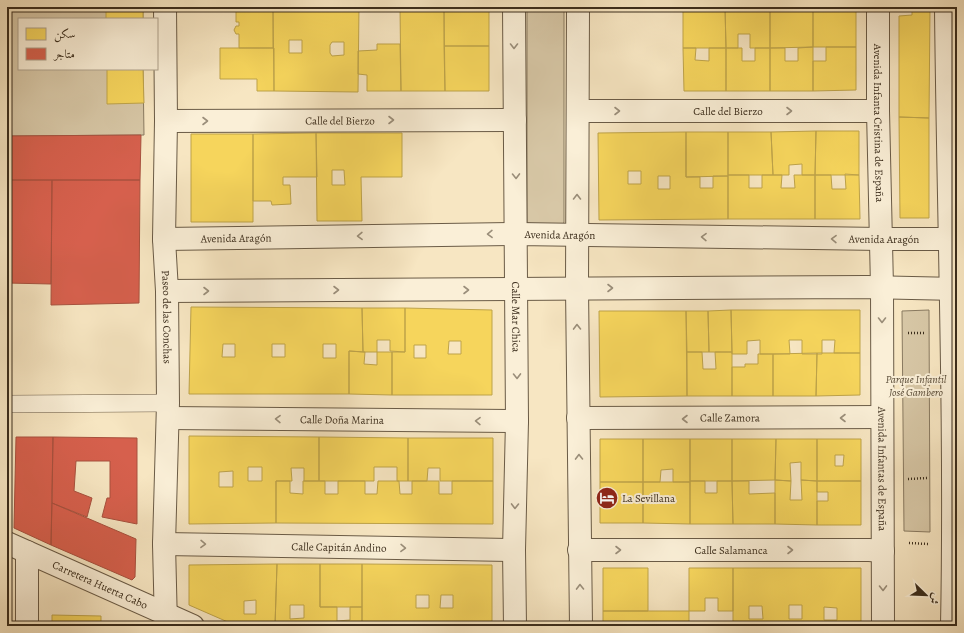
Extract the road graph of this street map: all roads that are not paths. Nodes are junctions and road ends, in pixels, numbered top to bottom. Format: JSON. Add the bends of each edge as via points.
{"nodes":[{"id":1,"x":165,"y":7,"type":"edge"},
{"id":2,"x":514,"y":7,"type":"edge"},
{"id":3,"x":578,"y":7,"type":"edge"},
{"id":4,"x":878,"y":7,"type":"edge"},
{"id":5,"x":946,"y":7,"type":"edge"},
{"id":6,"x":578,"y":111,"type":"junction"},
{"id":7,"x":878,"y":111,"type":"junction"},
{"id":8,"x":952,"y":115,"type":"edge"},
{"id":9,"x":515,"y":120,"type":"junction"},
{"id":10,"x":166,"y":121,"type":"junction"},
{"id":11,"x":517,"y":234,"type":"junction"},
{"id":12,"x":577,"y":235,"type":"junction"},
{"id":13,"x":164,"y":239,"type":"junction"},
{"id":14,"x":881,"y":239,"type":"junction"},
{"id":15,"x":954,"y":239,"type":"edge"},
{"id":16,"x":882,"y":287,"type":"junction"},
{"id":17,"x":577,"y":288,"type":"junction"},
{"id":18,"x":516,"y":289,"type":"junction"},
{"id":19,"x":954,"y":289,"type":"edge"},
{"id":20,"x":167,"y":291,"type":"junction"},
{"id":21,"x":7,"y":404,"type":"edge"},
{"id":22,"x":168,"y":410,"type":"junction"},
{"id":23,"x":882,"y":417,"type":"junction"},
{"id":24,"x":578,"y":418,"type":"junction"},
{"id":25,"x":517,"y":421,"type":"junction"},
{"id":26,"x":955,"y":422,"type":"edge"},
{"id":27,"x":7,"y":543,"type":"edge"},
{"id":28,"x":164,"y":544,"type":"junction"},
{"id":29,"x":955,"y":549,"type":"edge"},
{"id":30,"x":514,"y":550,"type":"junction"},
{"id":31,"x":579,"y":550,"type":"junction"},
{"id":32,"x":883,"y":551,"type":"junction"},
{"id":33,"x":27,"y":552,"type":"junction"},
{"id":34,"x":166,"y":620,"type":"edge"},
{"id":35,"x":27,"y":626,"type":"edge"},
{"id":36,"x":193,"y":626,"type":"edge"},
{"id":37,"x":515,"y":626,"type":"edge"},
{"id":38,"x":581,"y":626,"type":"edge"},
{"id":39,"x":883,"y":626,"type":"edge"},
{"id":40,"x":952,"y":626,"type":"edge"}],
"edges":[{"from":1,"to":10,"type":"street","name":"Paseo de las Conchas"},
{"from":2,"to":9,"type":"street","name":"Calle Mar Chica","one_way":true},
{"from":3,"to":6,"type":"street"},
{"from":4,"to":7,"type":"street","name":"Avenida Infanta Cristina de España"},
{"from":5,"to":8,"type":"street"},
{"from":6,"to":7,"type":"street","name":"Calle del Bierzo","one_way":true},
{"from":12,"to":6,"type":"street","one_way":true},
{"from":7,"to":14,"type":"street","name":"Avenida Infanta Cristina de España"},
{"from":8,"to":15,"type":"street"},
{"from":10,"to":9,"type":"street","name":"Calle del Bierzo","one_way":true},
{"from":9,"to":11,"type":"street","name":"Calle Mar Chica","one_way":true},
{"from":10,"to":13,"type":"street","name":"Paseo de las Conchas"},
{"from":11,"to":12,"type":"street","name":"Avenida Aragón"},
{"from":11,"to":13,"type":"street","name":"Avenida Aragón","one_way":true},
{"from":11,"to":18,"type":"street","name":"Calle Mar Chica"},
{"from":14,"to":12,"type":"street","name":"Avenida Aragón","one_way":true},
{"from":12,"to":17,"type":"street"},
{"from":13,"to":20,"type":"street","name":"Paseo de las Conchas"},
{"from":14,"to":15,"type":"street","name":"Avenida Aragón"},
{"from":14,"to":16,"type":"street","name":"Avenida Infantas de España"},
{"from":15,"to":19,"type":"street"},
{"from":17,"to":16,"type":"street","one_way":true},
{"from":16,"to":19,"type":"street"},
{"from":16,"to":23,"type":"street","name":"Avenida Infantas de España","one_way":true},
{"from":17,"to":18,"type":"street"},
{"from":24,"to":17,"type":"street","one_way":true},
{"from":20,"to":18,"type":"street","one_way":true},
{"from":18,"to":25,"type":"street","name":"Calle Mar Chica","one_way":true},
{"from":19,"to":26,"type":"street"},
{"from":20,"to":22,"type":"street","name":"Paseo de las Conchas"},
{"from":21,"to":22,"type":"lane"},
{"from":25,"to":22,"type":"street","name":"Calle Doña Marina","one_way":true},
{"from":22,"to":28,"type":"street","name":"Paseo de las Conchas"},
{"from":23,"to":24,"type":"street","name":"Calle Zamora","one_way":true},
{"from":23,"to":32,"type":"street","name":"Avenida Infantas de España"},
{"from":31,"to":24,"type":"street","one_way":true},
{"from":25,"to":30,"type":"street","name":"Calle Mar Chica","one_way":true},
{"from":26,"to":29,"type":"street"},
{"from":27,"to":33,"type":"street","name":"Carretera Huerta Cabo"},
{"from":28,"to":30,"type":"street","name":"Calle Capitán Andino","one_way":true},
{"from":28,"to":34,"type":"street","name":"Paseo de las Conchas"},
{"from":29,"to":40,"type":"street"},
{"from":30,"to":37,"type":"street","name":"Calle Mar Chica"},
{"from":31,"to":32,"type":"street","name":"Calle Salamanca","one_way":true},
{"from":38,"to":31,"type":"street","one_way":true},
{"from":32,"to":39,"type":"street","name":"Avenida Infantas de España","one_way":true},
{"from":33,"to":34,"type":"street","name":"Carretera Huerta Cabo"},
{"from":33,"to":35,"type":"street"},
{"from":34,"to":36,"type":"street","name":"Carretera Huerta Cabo"}]}
